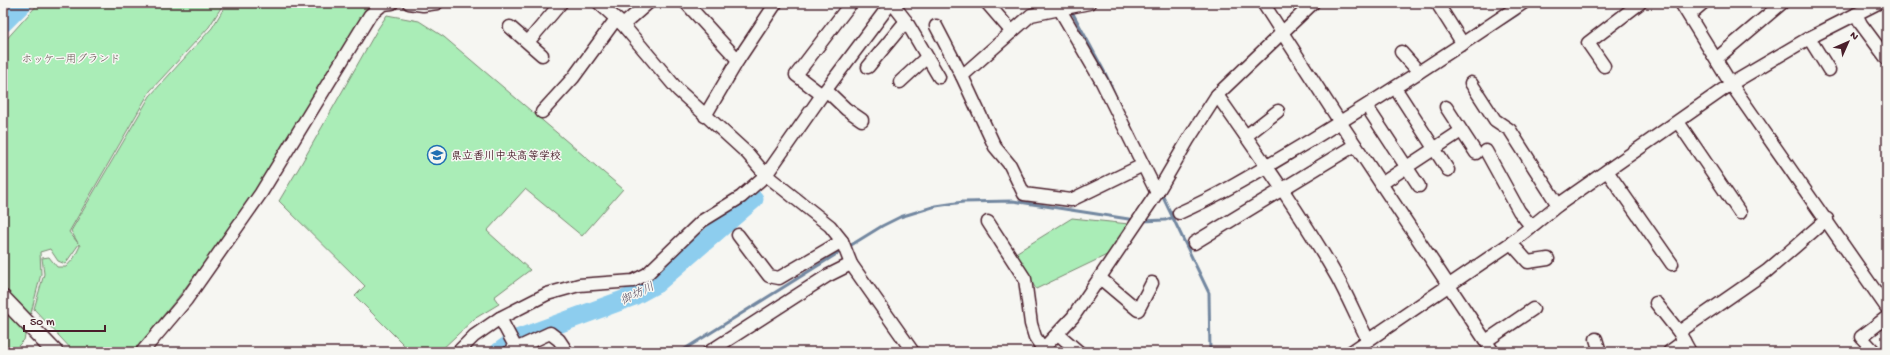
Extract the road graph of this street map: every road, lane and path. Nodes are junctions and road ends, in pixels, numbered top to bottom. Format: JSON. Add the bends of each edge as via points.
{"nodes":[{"id":1,"x":392,"y":3,"type":"edge"},
{"id":2,"x":409,"y":3,"type":"edge"},
{"id":3,"x":437,"y":3,"type":"edge"},
{"id":4,"x":561,"y":3,"type":"edge"},
{"id":5,"x":599,"y":3,"type":"edge"},
{"id":6,"x":648,"y":3,"type":"edge"},
{"id":7,"x":686,"y":3,"type":"edge"},
{"id":8,"x":776,"y":3,"type":"edge"},
{"id":9,"x":851,"y":3,"type":"edge"},
{"id":10,"x":891,"y":3,"type":"edge"},
{"id":11,"x":987,"y":3,"type":"edge"},
{"id":12,"x":1089,"y":3,"type":"edge"},
{"id":13,"x":1263,"y":3,"type":"edge"},
{"id":14,"x":1313,"y":3,"type":"edge"},
{"id":15,"x":1437,"y":3,"type":"edge"},
{"id":16,"x":1523,"y":3,"type":"edge"},
{"id":17,"x":1640,"y":3,"type":"edge"},
{"id":18,"x":1681,"y":3,"type":"edge"},
{"id":19,"x":1703,"y":3,"type":"edge"},
{"id":20,"x":1782,"y":3,"type":"edge"},
{"id":21,"x":1878,"y":3,"type":"edge"},
{"id":22,"x":1058,"y":6,"type":"edge"},
{"id":23,"x":1856,"y":14,"type":"junction"},
{"id":24,"x":1689,"y":15,"type":"junction"},
{"id":25,"x":906,"y":21,"type":"junction"},
{"id":26,"x":620,"y":22,"type":"junction"},
{"id":27,"x":936,"y":26,"type":"dead end"},
{"id":28,"x":510,"y":27,"type":"dead end"},
{"id":29,"x":1012,"y":32,"type":"junction"},
{"id":30,"x":1282,"y":32,"type":"junction"},
{"id":31,"x":1809,"y":38,"type":"junction"},
{"id":32,"x":528,"y":42,"type":"junction"},
{"id":33,"x":1463,"y":44,"type":"junction"},
{"id":34,"x":1401,"y":52,"type":"dead end"},
{"id":35,"x":542,"y":55,"type":"dead end"},
{"id":36,"x":927,"y":57,"type":"junction"},
{"id":37,"x":1716,"y":59,"type":"junction"},
{"id":38,"x":1887,"y":59,"type":"edge"},
{"id":39,"x":738,"y":60,"type":"junction"},
{"id":40,"x":1604,"y":66,"type":"dead end"},
{"id":41,"x":868,"y":67,"type":"dead end"},
{"id":42,"x":1829,"y":70,"type":"dead end"},
{"id":43,"x":1419,"y":72,"type":"junction"},
{"id":44,"x":962,"y":76,"type":"junction"},
{"id":45,"x":939,"y":77,"type":"dead end"},
{"id":46,"x":900,"y":82,"type":"dead end"},
{"id":47,"x":1471,"y":83,"type":"dead end"},
{"id":48,"x":1731,"y":84,"type":"junction"},
{"id":49,"x":824,"y":93,"type":"junction"},
{"id":50,"x":1399,"y":94,"type":"dead end"},
{"id":51,"x":1217,"y":95,"type":"junction"},
{"id":52,"x":1446,"y":107,"type":"dead end"},
{"id":53,"x":1278,"y":111,"type":"dead end"},
{"id":54,"x":542,"y":112,"type":"dead end"},
{"id":55,"x":1371,"y":113,"type":"dead end"},
{"id":56,"x":705,"y":116,"type":"junction"},
{"id":57,"x":862,"y":120,"type":"dead end"},
{"id":58,"x":1340,"y":122,"type":"junction"},
{"id":59,"x":1678,"y":122,"type":"junction"},
{"id":60,"x":1461,"y":131,"type":"junction"},
{"id":61,"x":1246,"y":136,"type":"junction"},
{"id":62,"x":1355,"y":145,"type":"junction"},
{"id":63,"x":1434,"y":148,"type":"junction"},
{"id":64,"x":1143,"y":165,"type":"junction"},
{"id":65,"x":1268,"y":166,"type":"junction"},
{"id":66,"x":1406,"y":167,"type":"junction"},
{"id":67,"x":1448,"y":170,"type":"dead end"},
{"id":68,"x":1607,"y":171,"type":"junction"},
{"id":69,"x":766,"y":175,"type":"junction"},
{"id":70,"x":1381,"y":184,"type":"junction"},
{"id":71,"x":1419,"y":186,"type":"dead end"},
{"id":72,"x":1284,"y":190,"type":"junction"},
{"id":73,"x":1157,"y":193,"type":"junction"},
{"id":74,"x":1558,"y":205,"type":"junction"},
{"id":75,"x":1179,"y":213,"type":"dead end"},
{"id":76,"x":1740,"y":213,"type":"dead end"},
{"id":77,"x":1827,"y":220,"type":"junction"},
{"id":78,"x":988,"y":222,"type":"dead end"},
{"id":79,"x":1532,"y":226,"type":"junction"},
{"id":80,"x":738,"y":235,"type":"dead end"},
{"id":81,"x":842,"y":240,"type":"junction"},
{"id":82,"x":1194,"y":243,"type":"dead end"},
{"id":83,"x":1511,"y":243,"type":"junction"},
{"id":84,"x":1548,"y":259,"type":"dead end"},
{"id":85,"x":851,"y":264,"type":"junction"},
{"id":86,"x":1672,"y":264,"type":"dead end"},
{"id":87,"x":1100,"y":278,"type":"junction"},
{"id":88,"x":1152,"y":283,"type":"dead end"},
{"id":89,"x":1448,"y":284,"type":"junction"},
{"id":90,"x":3,"y":298,"type":"edge"},
{"id":91,"x":1656,"y":303,"type":"dead end"},
{"id":92,"x":1533,"y":308,"type":"dead end"},
{"id":93,"x":1887,"y":308,"type":"edge"},
{"id":94,"x":1887,"y":317,"type":"edge"},
{"id":95,"x":500,"y":318,"type":"junction"},
{"id":96,"x":1058,"y":334,"type":"junction"},
{"id":97,"x":1681,"y":337,"type":"junction"},
{"id":98,"x":1596,"y":339,"type":"dead end"},
{"id":99,"x":1368,"y":340,"type":"junction"},
{"id":100,"x":1486,"y":341,"type":"junction"},
{"id":101,"x":512,"y":350,"type":"edge"},
{"id":102,"x":1041,"y":350,"type":"edge"},
{"id":103,"x":55,"y":352,"type":"edge"},
{"id":104,"x":142,"y":352,"type":"edge"},
{"id":105,"x":458,"y":352,"type":"edge"},
{"id":106,"x":567,"y":352,"type":"edge"},
{"id":107,"x":709,"y":352,"type":"edge"},
{"id":108,"x":913,"y":352,"type":"edge"},
{"id":109,"x":1079,"y":352,"type":"edge"},
{"id":110,"x":1351,"y":352,"type":"edge"},
{"id":111,"x":1493,"y":352,"type":"edge"},
{"id":112,"x":1600,"y":352,"type":"edge"},
{"id":113,"x":1669,"y":352,"type":"edge"},
{"id":114,"x":1690,"y":352,"type":"edge"},
{"id":115,"x":1874,"y":352,"type":"edge"}],
"edges":[{"from":1,"to":104,"type":"street","via":[[383,4],[370,15],[261,193],[186,300]]},
{"from":2,"to":3,"type":"street"},
{"from":4,"to":32,"type":"street"},
{"from":5,"to":26,"type":"street"},
{"from":6,"to":26,"type":"street"},
{"from":7,"to":39,"type":"street"},
{"from":8,"to":39,"type":"street"},
{"from":9,"to":49,"type":"street","via":[[796,75]]},
{"from":10,"to":25,"type":"street"},
{"from":10,"to":49,"type":"street"},
{"from":11,"to":29,"type":"street"},
{"from":12,"to":22,"type":"street"},
{"from":13,"to":30,"type":"street"},
{"from":14,"to":30,"type":"street"},
{"from":15,"to":33,"type":"street"},
{"from":16,"to":33,"type":"street"},
{"from":17,"to":40,"type":"street","via":[[1588,43]]},
{"from":18,"to":24,"type":"street"},
{"from":19,"to":24,"type":"street"},
{"from":20,"to":37,"type":"street"},
{"from":21,"to":23,"type":"street"},
{"from":22,"to":29,"type":"street","via":[[1031,15]]},
{"from":22,"to":64,"type":"street","via":[[1102,82]]},
{"from":23,"to":31,"type":"street"},
{"from":23,"to":38,"type":"street"},
{"from":24,"to":37,"type":"street"},
{"from":25,"to":36,"type":"street"},
{"from":25,"to":41,"type":"street"},
{"from":26,"to":54,"type":"street"},
{"from":26,"to":56,"type":"street","via":[[678,90]]},
{"from":27,"to":44,"type":"street"},
{"from":28,"to":32,"type":"street"},
{"from":29,"to":44,"type":"street"},
{"from":30,"to":51,"type":"street"},
{"from":30,"to":58,"type":"street"},
{"from":31,"to":42,"type":"street"},
{"from":31,"to":48,"type":"street"},
{"from":32,"to":35,"type":"street"},
{"from":33,"to":43,"type":"street"},
{"from":34,"to":43,"type":"street"},
{"from":36,"to":45,"type":"street"},
{"from":36,"to":46,"type":"street"},
{"from":37,"to":48,"type":"street"},
{"from":39,"to":56,"type":"street"},
{"from":43,"to":58,"type":"street"},
{"from":44,"to":64,"type":"street","via":[[996,147],[1010,165],[1024,194],[1071,200]]},
{"from":47,"to":74,"type":"street","via":[[1495,120],[1510,130]]},
{"from":48,"to":59,"type":"street"},
{"from":48,"to":77,"type":"street"},
{"from":49,"to":57,"type":"street"},
{"from":49,"to":69,"type":"street"},
{"from":50,"to":63,"type":"street"},
{"from":51,"to":61,"type":"street"},
{"from":51,"to":73,"type":"street"},
{"from":52,"to":60,"type":"street"},
{"from":53,"to":61,"type":"street"},
{"from":55,"to":66,"type":"street"},
{"from":56,"to":69,"type":"street","via":[[748,154]]},
{"from":58,"to":62,"type":"street"},
{"from":58,"to":65,"type":"street"},
{"from":59,"to":68,"type":"street"},
{"from":59,"to":76,"type":"street"},
{"from":60,"to":63,"type":"street"},
{"from":60,"to":79,"type":"street","via":[[1481,152],[1519,211]]},
{"from":61,"to":65,"type":"street"},
{"from":62,"to":70,"type":"street"},
{"from":62,"to":72,"type":"street"},
{"from":63,"to":66,"type":"street"},
{"from":63,"to":67,"type":"street"},
{"from":64,"to":73,"type":"street"},
{"from":65,"to":72,"type":"street"},
{"from":65,"to":75,"type":"street","via":[[1218,195]]},
{"from":66,"to":70,"type":"street"},
{"from":66,"to":71,"type":"street"},
{"from":68,"to":74,"type":"street"},
{"from":68,"to":86,"type":"street"},
{"from":69,"to":81,"type":"street","via":[[830,226]]},
{"from":69,"to":95,"type":"street","via":[[741,197],[702,221],[646,274],[633,281],[579,285],[547,294]]},
{"from":70,"to":89,"type":"street"},
{"from":72,"to":82,"type":"street"},
{"from":72,"to":99,"type":"street","via":[[1337,278]]},
{"from":73,"to":87,"type":"street"},
{"from":74,"to":79,"type":"street"},
{"from":77,"to":93,"type":"street"},
{"from":77,"to":97,"type":"street"},
{"from":78,"to":102,"type":"street","via":[[1025,279],[1031,324]]},
{"from":79,"to":83,"type":"street"},
{"from":80,"to":81,"type":"street","via":[[769,276],[779,278]]},
{"from":81,"to":85,"type":"street"},
{"from":83,"to":84,"type":"street","via":[[1528,262]]},
{"from":83,"to":89,"type":"street"},
{"from":85,"to":107,"type":"street","via":[[827,276]]},
{"from":85,"to":108,"type":"street"},
{"from":87,"to":88,"type":"street","via":[[1138,310]]},
{"from":87,"to":96,"type":"street"},
{"from":89,"to":99,"type":"street"},
{"from":89,"to":100,"type":"street"},
{"from":90,"to":103,"type":"main road"},
{"from":91,"to":97,"type":"street"},
{"from":92,"to":100,"type":"street"},
{"from":94,"to":115,"type":"street","via":[[1862,337]]},
{"from":95,"to":101,"type":"street"},
{"from":95,"to":105,"type":"street","via":[[474,336]]},
{"from":96,"to":102,"type":"street"},
{"from":96,"to":109,"type":"street"},
{"from":97,"to":113,"type":"street"},
{"from":97,"to":114,"type":"street"},
{"from":98,"to":112,"type":"street"},
{"from":99,"to":110,"type":"street"},
{"from":100,"to":111,"type":"street"},
{"from":101,"to":106,"type":"street","via":[[550,333],[559,340]]}]}
